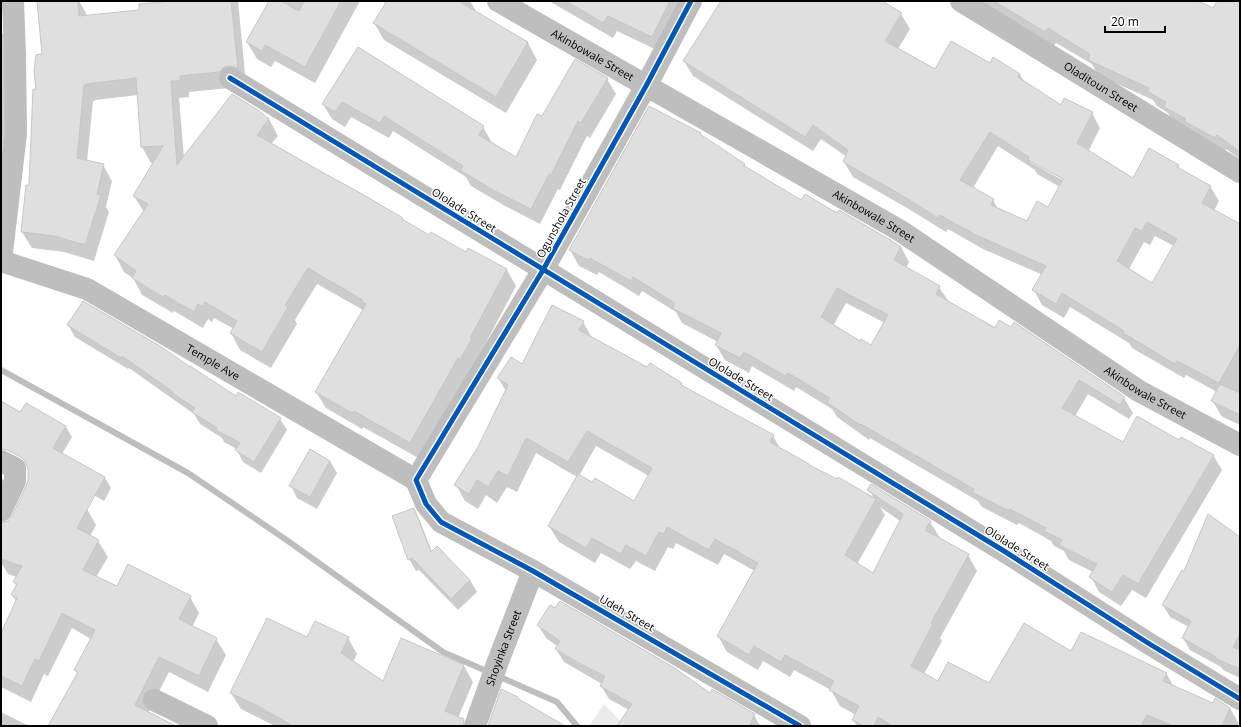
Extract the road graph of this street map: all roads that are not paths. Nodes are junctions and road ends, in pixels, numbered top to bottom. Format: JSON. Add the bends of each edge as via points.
{"nodes":[{"id":1,"x":13,"y":1,"type":"edge"},
{"id":2,"x":498,"y":1,"type":"edge"},
{"id":3,"x":691,"y":1,"type":"edge"},
{"id":4,"x":962,"y":1,"type":"edge"},
{"id":5,"x":230,"y":78,"type":"dead end"},
{"id":6,"x":646,"y":86,"type":"junction"},
{"id":7,"x":1240,"y":172,"type":"edge"},
{"id":8,"x":1,"y":261,"type":"edge"},
{"id":9,"x":543,"y":270,"type":"junction"},
{"id":10,"x":1240,"y":445,"type":"edge"},
{"id":11,"x":1,"y":461,"type":"edge"},
{"id":12,"x":416,"y":480,"type":"junction"},
{"id":13,"x":1,"y":511,"type":"edge"},
{"id":14,"x":533,"y":571,"type":"junction"},
{"id":15,"x":1240,"y":699,"type":"edge"},
{"id":16,"x":154,"y":700,"type":"dead end"},
{"id":17,"x":207,"y":726,"type":"edge"},
{"id":18,"x":475,"y":726,"type":"edge"},
{"id":19,"x":800,"y":726,"type":"edge"}],
"edges":[{"from":1,"to":8,"type":"street","via":[[16,134]]},
{"from":2,"to":6,"type":"street","name":"Akinbowale Street"},
{"from":3,"to":6,"type":"street","name":"Ogunshola Street"},
{"from":4,"to":7,"type":"street","name":"Oladitoun Street"},
{"from":5,"to":9,"type":"street","name":"Ololade Street"},
{"from":6,"to":9,"type":"street","name":"Ogunshola Street"},
{"from":6,"to":10,"type":"street","name":"Akinbowale Street","via":[[899,230],[1139,392]]},
{"from":8,"to":12,"type":"street","name":"Temple Ave","via":[[87,289]]},
{"from":9,"to":12,"type":"street","name":"Ogunshola Street"},
{"from":9,"to":15,"type":"street","name":"Ololade Street","via":[[1004,551]]},
{"from":11,"to":13,"type":"street","via":[[15,468],[15,481]]},
{"from":12,"to":14,"type":"street","name":"Udeh Street","via":[[426,504],[441,522]]},
{"from":14,"to":18,"type":"street","name":"Shoyinka Street"},
{"from":14,"to":19,"type":"street","name":"Udeh Street"},
{"from":16,"to":17,"type":"street"}]}
